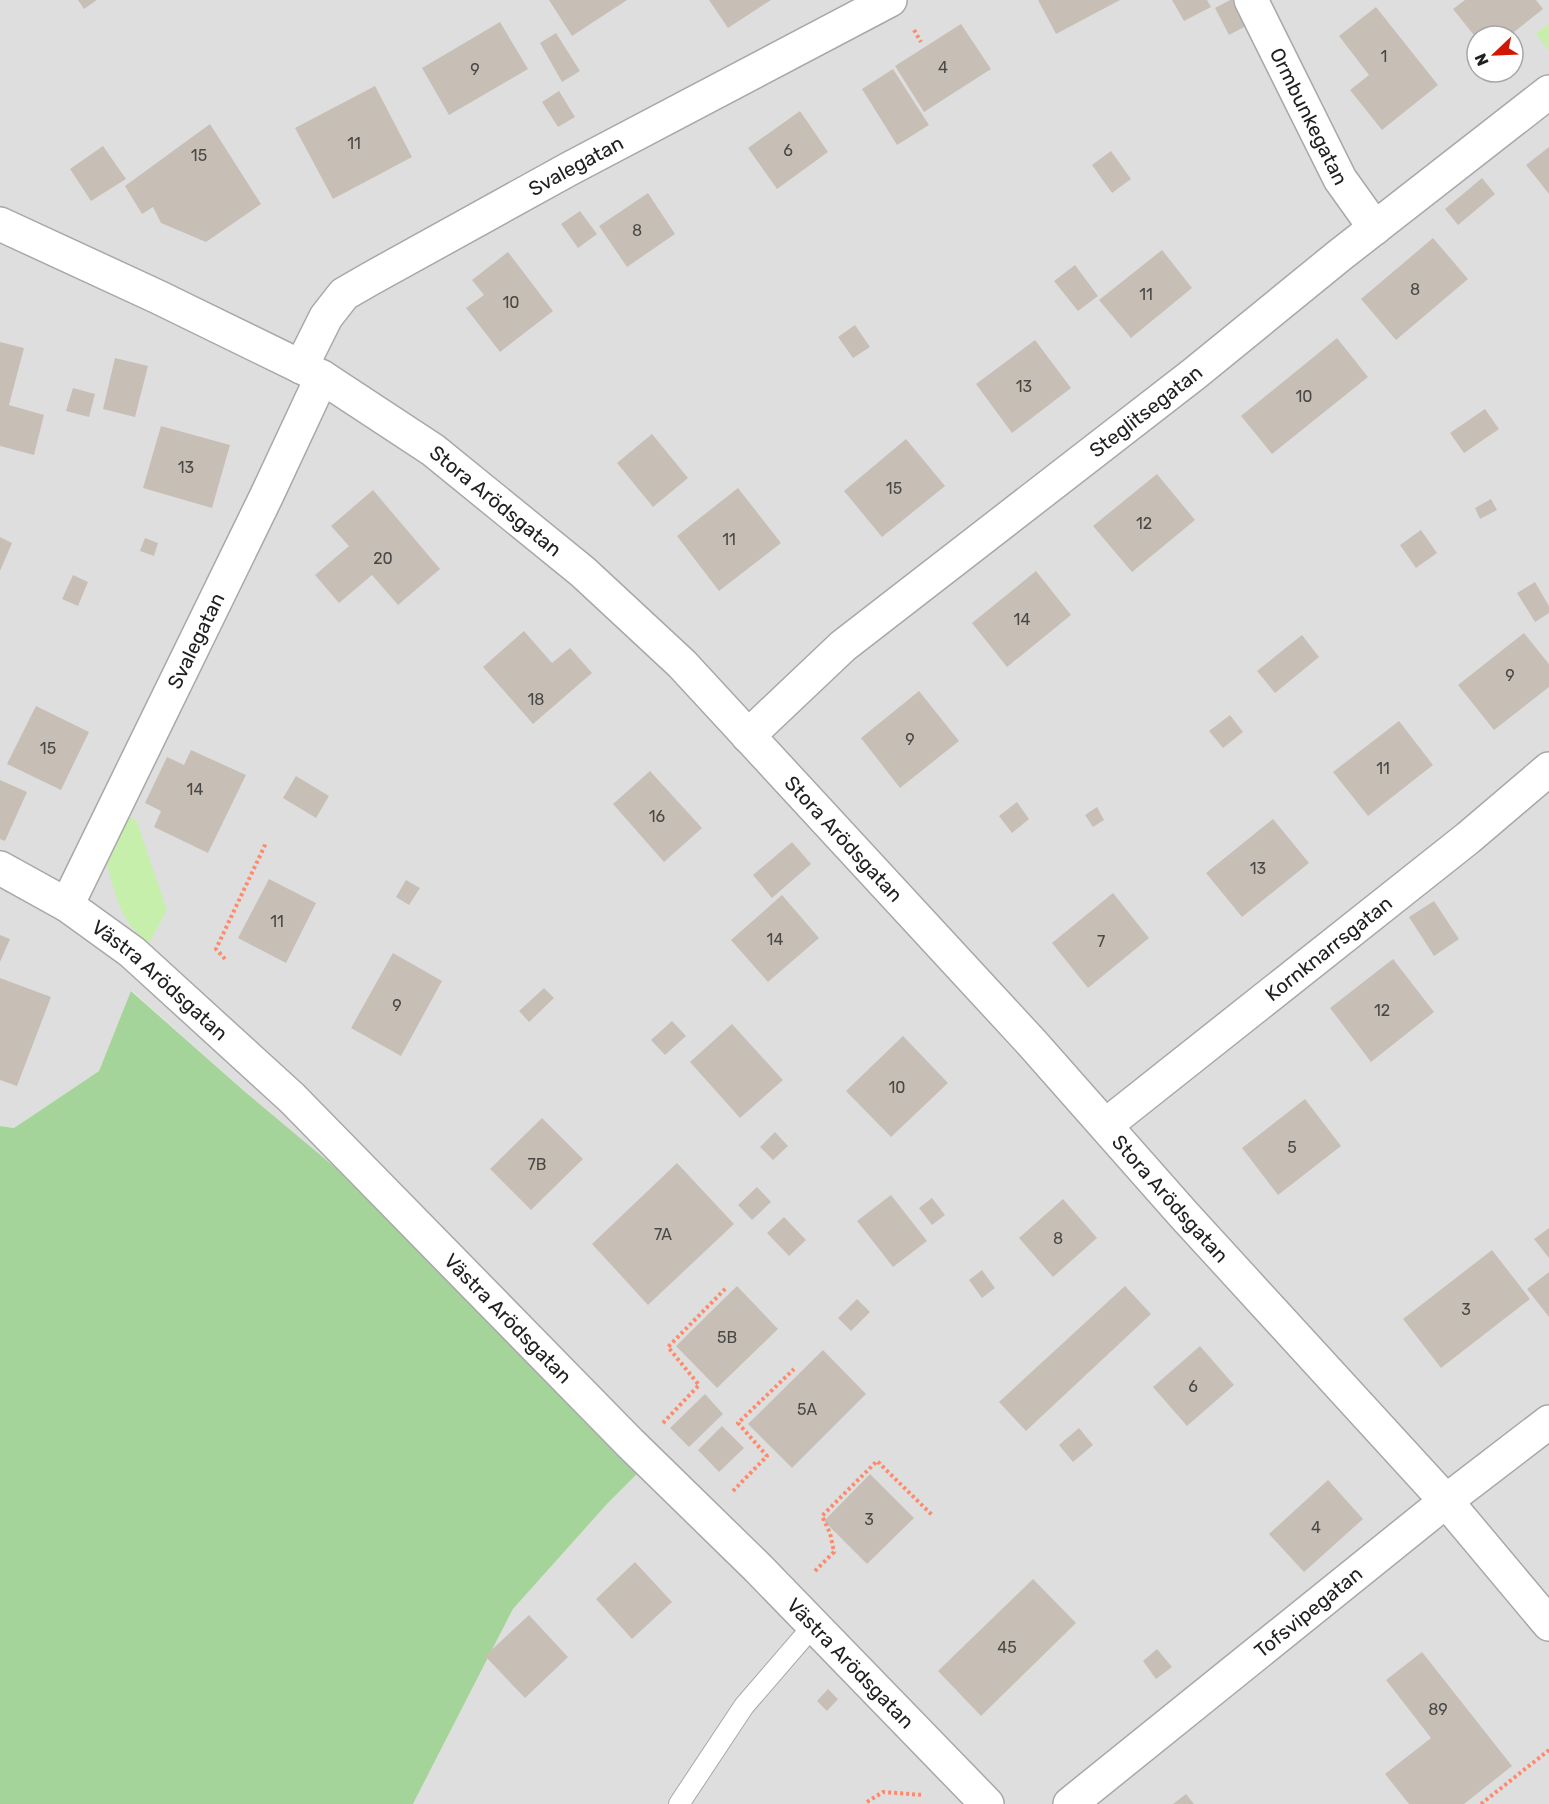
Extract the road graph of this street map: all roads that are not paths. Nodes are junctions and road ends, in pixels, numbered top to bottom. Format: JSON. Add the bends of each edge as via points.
{"nodes":[{"id":1,"x":1251,"y":0,"type":"edge"},
{"id":2,"x":885,"y":1,"type":"edge"},
{"id":3,"x":1549,"y":92,"type":"edge"},
{"id":4,"x":0,"y":224,"type":"edge"},
{"id":5,"x":1375,"y":228,"type":"junction"},
{"id":6,"x":311,"y":372,"type":"junction"},
{"id":7,"x":748,"y":736,"type":"junction"},
{"id":8,"x":1549,"y":769,"type":"edge"},
{"id":9,"x":0,"y":868,"type":"edge"},
{"id":10,"x":68,"y":905,"type":"junction"},
{"id":11,"x":1106,"y":1125,"type":"junction"},
{"id":12,"x":1549,"y":1422,"type":"edge"},
{"id":13,"x":1446,"y":1501,"type":"junction"},
{"id":14,"x":1549,"y":1624,"type":"edge"},
{"id":15,"x":813,"y":1626,"type":"junction"},
{"id":16,"x":679,"y":1804,"type":"edge"},
{"id":17,"x":987,"y":1804,"type":"edge"},
{"id":18,"x":1070,"y":1804,"type":"edge"}],
"edges":[{"from":1,"to":5,"type":"street","name":"Ormbunkegatan","via":[[1340,179]]},
{"from":2,"to":6,"type":"street","name":"Svalegatan","via":[[344,294],[326,317]]},
{"from":3,"to":5,"type":"street","name":"Steglitsegatan"},
{"from":4,"to":6,"type":"street","name":"Stora Arödsgatan"},
{"from":5,"to":7,"type":"street","name":"Steglitsegatan","via":[[1194,374],[843,645]]},
{"from":6,"to":7,"type":"street","name":"Stora Arödsgatan","via":[[432,450],[583,572],[682,664]]},
{"from":6,"to":10,"type":"street","name":"Svalegatan","via":[[266,496]]},
{"from":7,"to":11,"type":"street","name":"Stora Arödsgatan"},
{"from":8,"to":11,"type":"street","name":"Kornknarrsgatan","via":[[1461,845]]},
{"from":9,"to":10,"type":"street","name":"Västra Arödsgatan"},
{"from":10,"to":15,"type":"street","name":"Västra Arödsgatan","via":[[132,952],[292,1098]]},
{"from":11,"to":13,"type":"street","name":"Stora Arödsgatan"},
{"from":12,"to":13,"type":"street","name":"Tofsvipegatan"},
{"from":13,"to":14,"type":"street","name":"Stora Arödsgatan"},
{"from":13,"to":18,"type":"street","name":"Tofsvipegatan"},
{"from":15,"to":16,"type":"lane","via":[[744,1706]]},
{"from":15,"to":17,"type":"street","name":"Västra Arödsgatan"}]}
